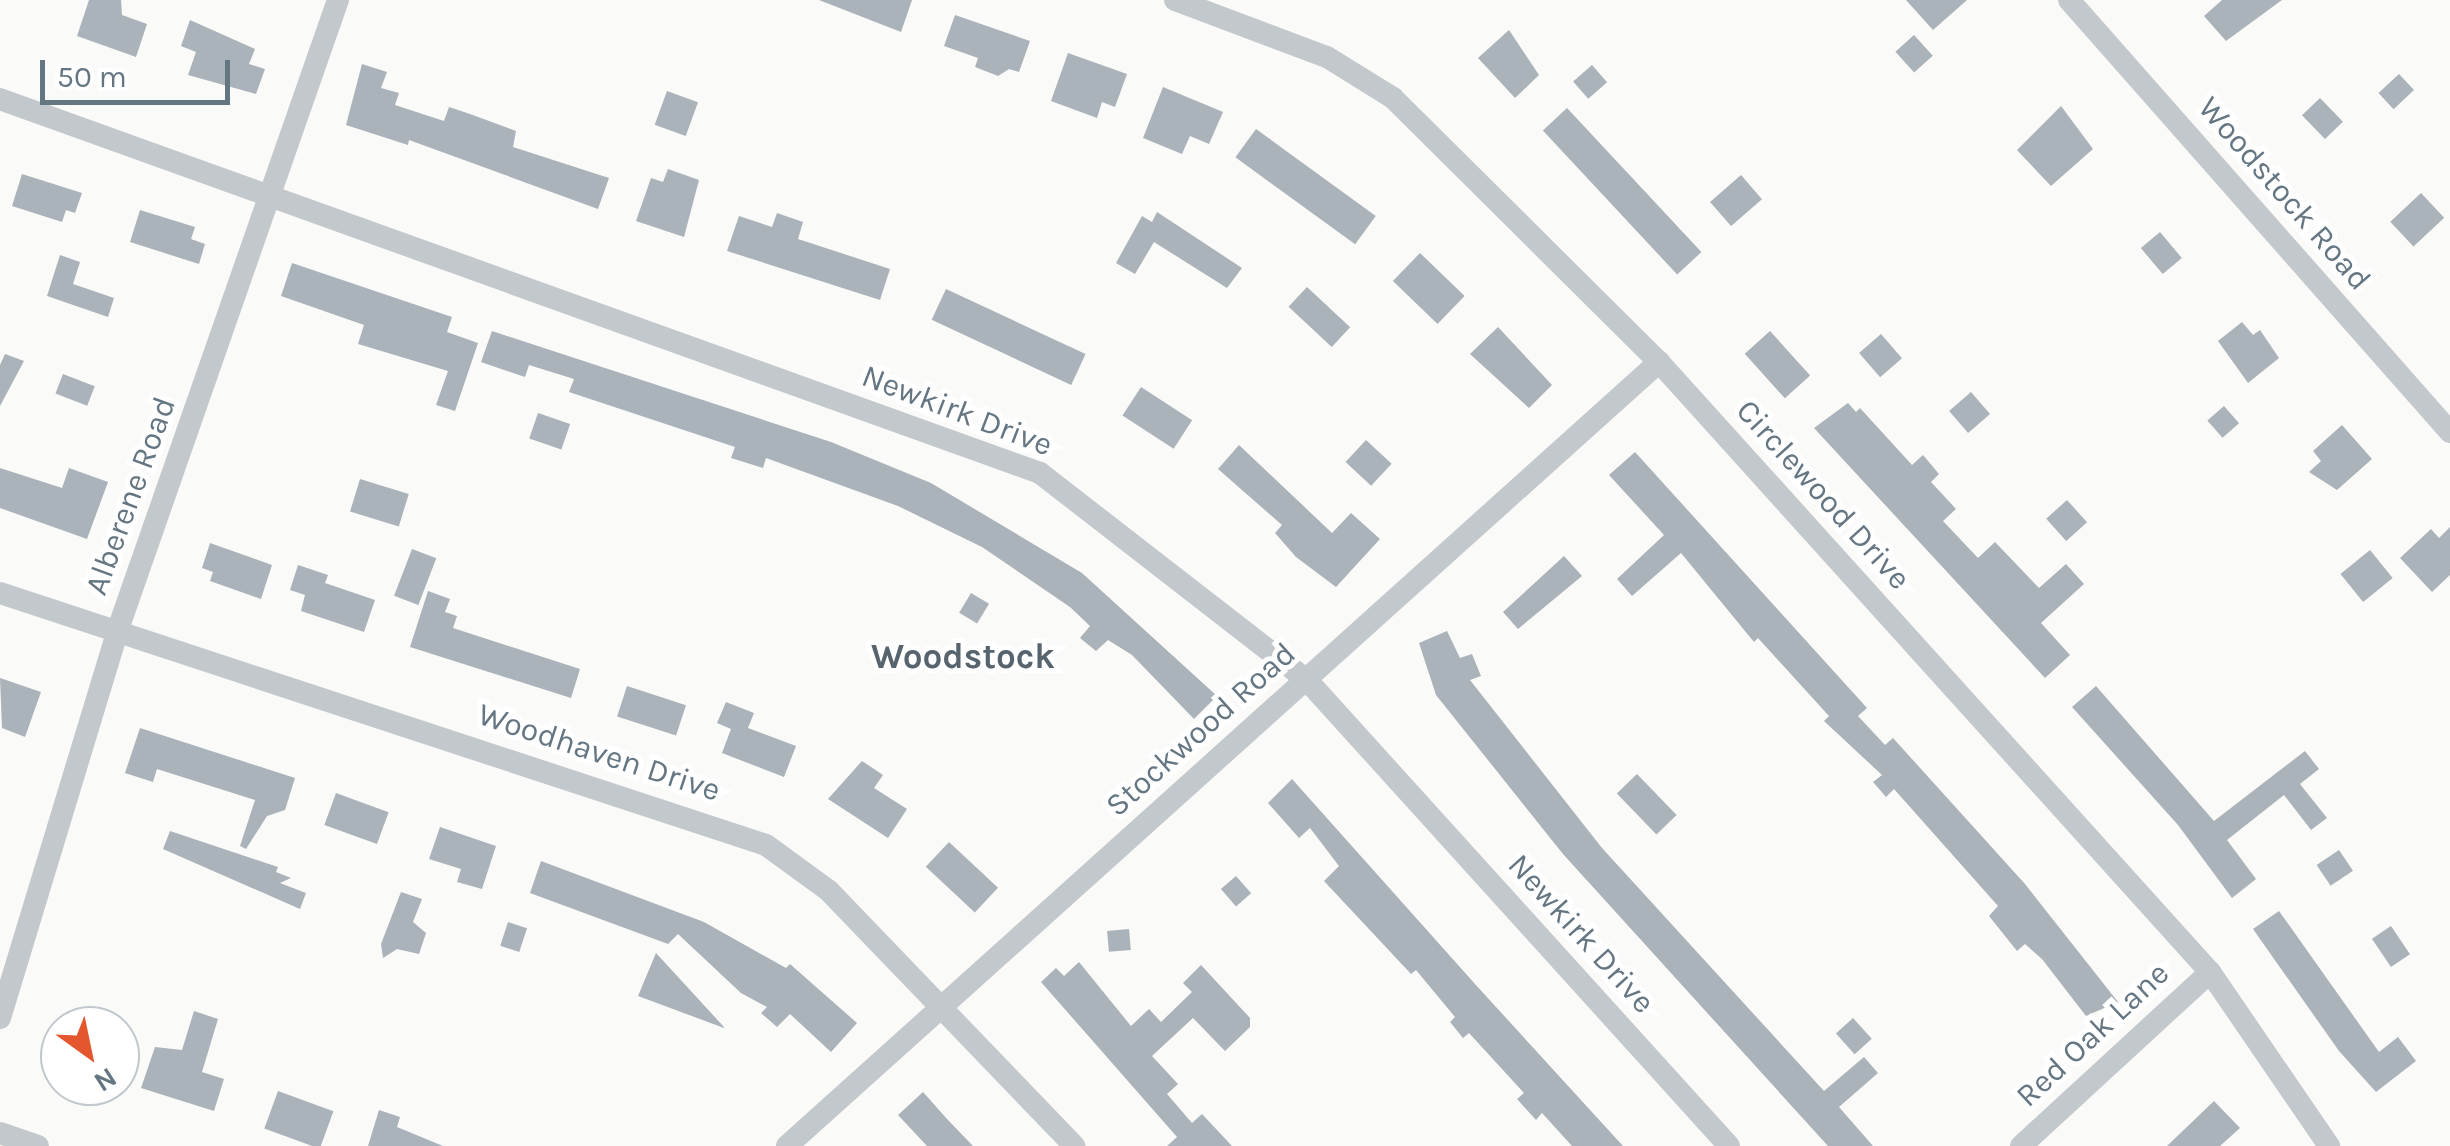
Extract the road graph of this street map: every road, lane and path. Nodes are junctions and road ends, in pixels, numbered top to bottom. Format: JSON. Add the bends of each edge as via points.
{"nodes":[{"id":1,"x":338,"y":0,"type":"edge"},
{"id":2,"x":1175,"y":0,"type":"edge"},
{"id":3,"x":2070,"y":0,"type":"edge"},
{"id":4,"x":0,"y":99,"type":"edge"},
{"id":5,"x":274,"y":192,"type":"junction"},
{"id":6,"x":1659,"y":362,"type":"junction"},
{"id":7,"x":2450,"y":432,"type":"edge"},
{"id":8,"x":0,"y":593,"type":"edge"},
{"id":9,"x":117,"y":632,"type":"junction"},
{"id":10,"x":1306,"y":679,"type":"junction"},
{"id":11,"x":2210,"y":972,"type":"junction"},
{"id":12,"x":943,"y":1006,"type":"junction"},
{"id":13,"x":0,"y":1018,"type":"edge"},
{"id":14,"x":0,"y":1133,"type":"edge"},
{"id":15,"x":38,"y":1146,"type":"edge"},
{"id":16,"x":786,"y":1146,"type":"edge"},
{"id":17,"x":1074,"y":1146,"type":"edge"},
{"id":18,"x":1729,"y":1146,"type":"edge"},
{"id":19,"x":2021,"y":1146,"type":"edge"},
{"id":20,"x":2329,"y":1146,"type":"edge"}],
"edges":[{"from":1,"to":5,"type":"street","name":"Alberene Road"},
{"from":2,"to":6,"type":"street","name":"Circlewood Drive","via":[[1327,57],[1393,98]]},
{"from":3,"to":7,"type":"street","name":"Woodstock Road"},
{"from":4,"to":5,"type":"street","name":"Newkirk Drive"},
{"from":5,"to":9,"type":"street","name":"Alberene Road"},
{"from":5,"to":10,"type":"street","name":"Newkirk Drive","via":[[1040,473]]},
{"from":6,"to":10,"type":"street","name":"Stockwood Road"},
{"from":6,"to":11,"type":"street","name":"Circlewood Drive"},
{"from":8,"to":9,"type":"street","name":"Woodhaven Drive"},
{"from":9,"to":12,"type":"street","name":"Woodhaven Drive","via":[[766,846],[828,892]]},
{"from":9,"to":13,"type":"street","name":"Alberene Road"},
{"from":10,"to":12,"type":"street","name":"Stockwood Road"},
{"from":10,"to":18,"type":"street","name":"Newkirk Drive"},
{"from":11,"to":19,"type":"street","name":"Red Oak Lane"},
{"from":11,"to":20,"type":"street","name":"Circlewood Drive"},
{"from":12,"to":16,"type":"street","name":"Stockwood Road"},
{"from":12,"to":17,"type":"street","name":"Woodhaven Drive"},
{"from":14,"to":15,"type":"street"}]}
